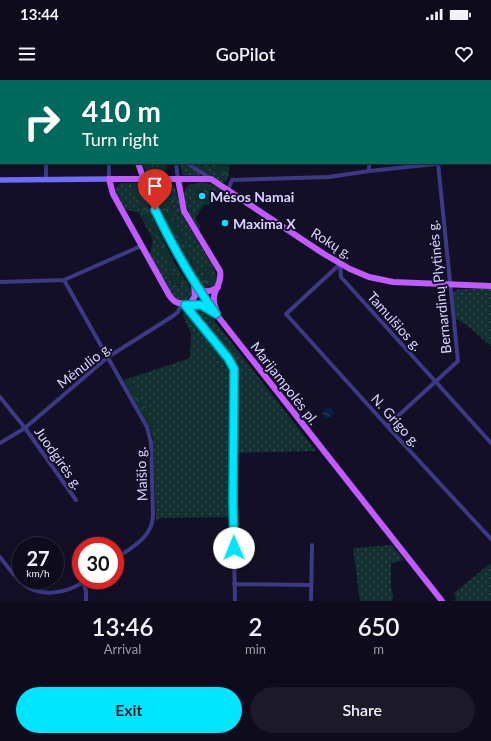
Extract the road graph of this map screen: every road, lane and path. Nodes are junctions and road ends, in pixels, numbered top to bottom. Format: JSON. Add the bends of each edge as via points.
{"nodes":[{"id":1,"x":46,"y":164,"type":"edge"},
{"id":2,"x":109,"y":164,"type":"edge"},
{"id":3,"x":138,"y":164,"type":"edge"},
{"id":4,"x":176,"y":164,"type":"edge"},
{"id":5,"x":188,"y":164,"type":"edge"},
{"id":6,"x":368,"y":164,"type":"edge"},
{"id":7,"x":438,"y":164,"type":"edge"},
{"id":8,"x":369,"y":171,"type":"junction"},
{"id":9,"x":109,"y":179,"type":"junction"},
{"id":10,"x":178,"y":179,"type":"junction"},
{"id":11,"x":211,"y":179,"type":"junction"},
{"id":12,"x":0,"y":180,"type":"edge"},
{"id":13,"x":46,"y":180,"type":"junction"},
{"id":14,"x":228,"y":190,"type":"junction"},
{"id":15,"x":141,"y":246,"type":"junction"},
{"id":16,"x":340,"y":264,"type":"junction"},
{"id":17,"x":64,"y":280,"type":"junction"},
{"id":18,"x":0,"y":282,"type":"edge"},
{"id":19,"x":450,"y":284,"type":"junction"},
{"id":20,"x":195,"y":285,"type":"junction"},
{"id":21,"x":491,"y":286,"type":"edge"},
{"id":22,"x":218,"y":287,"type":"junction"},
{"id":23,"x":185,"y":304,"type":"junction"},
{"id":24,"x":218,"y":317,"type":"junction"},
{"id":25,"x":108,"y":357,"type":"junction"},
{"id":26,"x":436,"y":382,"type":"junction"},
{"id":27,"x":0,"y":397,"type":"edge"},
{"id":28,"x":386,"y":426,"type":"junction"},
{"id":29,"x":25,"y":428,"type":"junction"},
{"id":30,"x":0,"y":443,"type":"edge"},
{"id":31,"x":491,"y":443,"type":"edge"},
{"id":32,"x":76,"y":500,"type":"dead end"},
{"id":33,"x":491,"y":539,"type":"edge"},
{"id":34,"x":312,"y":545,"type":"dead end"},
{"id":35,"x":124,"y":553,"type":"edge"},
{"id":36,"x":0,"y":557,"type":"edge"},
{"id":37,"x":234,"y":584,"type":"junction"},
{"id":38,"x":311,"y":585,"type":"junction"},
{"id":39,"x":72,"y":588,"type":"edge"},
{"id":40,"x":86,"y":589,"type":"edge"},
{"id":41,"x":86,"y":601,"type":"edge"},
{"id":42,"x":235,"y":601,"type":"edge"},
{"id":43,"x":311,"y":601,"type":"edge"},
{"id":44,"x":442,"y":601,"type":"edge"}],
"edges":[{"from":1,"to":13,"type":"street"},
{"from":2,"to":9,"type":"street"},
{"from":3,"to":20,"type":"main road","name":"Marijampolės pl.","via":[[155,210]]},
{"from":4,"to":10,"type":"street"},
{"from":5,"to":11,"type":"street"},
{"from":6,"to":8,"type":"street"},
{"from":7,"to":8,"type":"street"},
{"from":7,"to":19,"type":"street","name":"Bernardinų Plytinės g."},
{"from":8,"to":14,"type":"street","via":[[329,177],[232,180]]},
{"from":9,"to":10,"type":"main road","bridge":true},
{"from":9,"to":13,"type":"main road"},
{"from":9,"to":15,"type":"main road","via":[[116,202]]},
{"from":10,"to":11,"type":"main road"},
{"from":10,"to":22,"type":"main road","via":[[184,211],[220,271]]},
{"from":11,"to":14,"type":"main road","name":"Rokų g."},
{"from":12,"to":13,"type":"main road"},
{"from":14,"to":16,"type":"main road","name":"Rokų g."},
{"from":15,"to":17,"type":"street"},
{"from":15,"to":23,"type":"main road","via":[[172,300]]},
{"from":16,"to":19,"type":"main road","name":"Rokų g.","via":[[380,280]]},
{"from":16,"to":26,"type":"street","name":"Tamulšios g.","via":[[341,277]]},
{"from":16,"to":28,"type":"street","name":"N. Grigo g.","via":[[286,314]]},
{"from":17,"to":18,"type":"street"},
{"from":17,"to":25,"type":"street","name":"Maišio g."},
{"from":19,"to":21,"type":"main road","name":"Rokų g."},
{"from":19,"to":26,"type":"street","name":"Bernardinų Plytinės g.","via":[[458,360]]},
{"from":20,"to":22,"type":"main road","via":[[207,292]]},
{"from":20,"to":23,"type":"main road","via":[[195,296]]},
{"from":20,"to":24,"type":"main road","name":"Marijampolės pl."},
{"from":22,"to":24,"type":"main road","via":[[214,301]]},
{"from":23,"to":24,"type":"main road","via":[[201,305]]},
{"from":23,"to":25,"type":"street","name":"Mėnulio g.","via":[[173,316]]},
{"from":23,"to":37,"type":"street","via":[[234,369]]},
{"from":24,"to":44,"type":"main road","name":"Marijampolės pl."},
{"from":25,"to":29,"type":"street","name":"Mėnulio g."},
{"from":25,"to":35,"type":"street","name":"Maišio g.","via":[[147,427],[151,443],[154,515],[152,526],[140,541]]},
{"from":26,"to":28,"type":"street","name":"Bernardinų Plytinės g."},
{"from":26,"to":31,"type":"street","name":"Tamulšios g."},
{"from":27,"to":29,"type":"street","name":"Juodgirės g."},
{"from":28,"to":33,"type":"street","name":"N. Grigo g."},
{"from":29,"to":30,"type":"street","name":"Mėnulio g."},
{"from":29,"to":32,"type":"street","name":"Juodgirės g."},
{"from":34,"to":38,"type":"street"},
{"from":36,"to":39,"type":"street","via":[[16,577],[32,590],[52,592]]},
{"from":37,"to":38,"type":"street"},
{"from":37,"to":42,"type":"street"},
{"from":38,"to":43,"type":"street"},
{"from":40,"to":41,"type":"street"}]}
